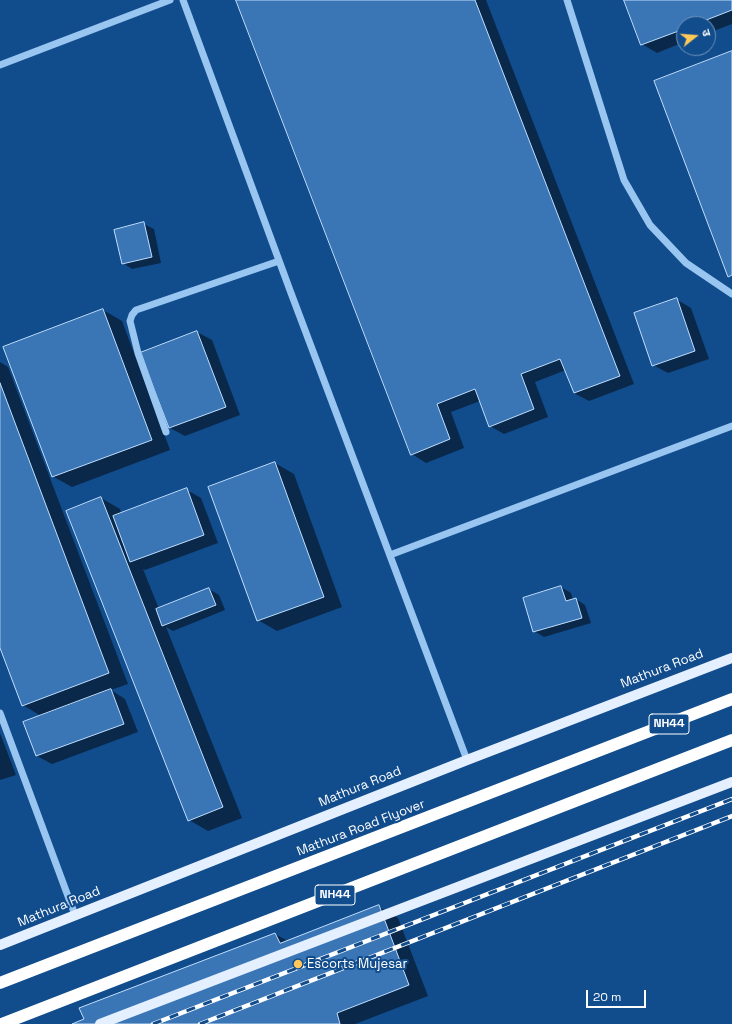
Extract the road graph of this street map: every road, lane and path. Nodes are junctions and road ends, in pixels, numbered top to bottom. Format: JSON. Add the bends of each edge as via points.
{"nodes":[{"id":1,"x":170,"y":0,"type":"edge"},
{"id":2,"x":183,"y":0,"type":"edge"},
{"id":3,"x":567,"y":0,"type":"edge"},
{"id":4,"x":0,"y":66,"type":"edge"},
{"id":5,"x":279,"y":261,"type":"junction"},
{"id":6,"x":732,"y":294,"type":"edge"},
{"id":7,"x":732,"y":426,"type":"edge"},
{"id":8,"x":166,"y":432,"type":"dead end"},
{"id":9,"x":390,"y":555,"type":"junction"},
{"id":10,"x":732,"y":658,"type":"edge"},
{"id":11,"x":732,"y":699,"type":"edge"},
{"id":12,"x":0,"y":713,"type":"edge"},
{"id":13,"x":732,"y":740,"type":"edge"},
{"id":14,"x":732,"y":744,"type":"edge"},
{"id":15,"x":712,"y":748,"type":"junction"},
{"id":16,"x":467,"y":760,"type":"junction"},
{"id":17,"x":732,"y":782,"type":"edge"},
{"id":18,"x":75,"y":915,"type":"junction"},
{"id":19,"x":0,"y":946,"type":"edge"},
{"id":20,"x":0,"y":983,"type":"edge"},
{"id":21,"x":2,"y":1024,"type":"edge"},
{"id":22,"x":100,"y":1024,"type":"edge"}],
"edges":[{"from":1,"to":4,"type":"street"},
{"from":2,"to":5,"type":"street"},
{"from":3,"to":6,"type":"street","via":[[624,180],[650,225],[686,263]]},
{"from":5,"to":8,"type":"street","via":[[136,310],[132,315],[130,321],[138,353]]},
{"from":5,"to":9,"type":"street"},
{"from":7,"to":9,"type":"street"},
{"from":9,"to":16,"type":"street"},
{"from":10,"to":16,"type":"main road","name":"Mathura Road"},
{"from":11,"to":20,"type":"highway","name":"Mathura Road Flyover","number":"NH44"},
{"from":12,"to":18,"type":"street"},
{"from":13,"to":15,"type":"highway","number":"NH44"},
{"from":14,"to":15,"type":"highway"},
{"from":15,"to":21,"type":"highway","number":"NH44"},
{"from":16,"to":18,"type":"main road","name":"Mathura Road"},
{"from":17,"to":22,"type":"main road"},
{"from":18,"to":19,"type":"main road","name":"Mathura Road"}]}
